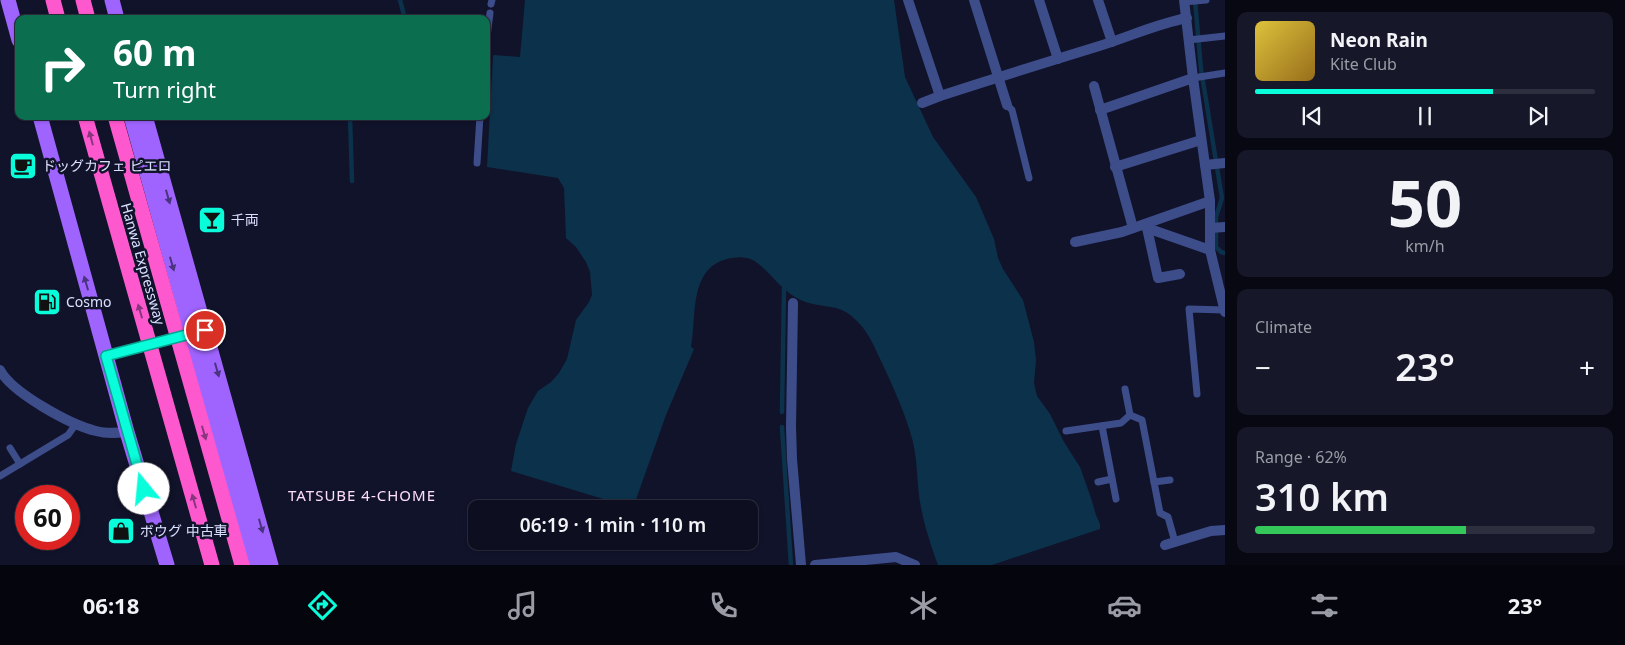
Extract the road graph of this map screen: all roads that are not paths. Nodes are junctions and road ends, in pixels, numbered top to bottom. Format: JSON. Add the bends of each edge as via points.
{"nodes":[{"id":1,"x":8,"y":0,"type":"edge"},
{"id":2,"x":53,"y":0,"type":"edge"},
{"id":3,"x":83,"y":0,"type":"edge"},
{"id":4,"x":110,"y":0,"type":"edge"},
{"id":5,"x":908,"y":0,"type":"edge"},
{"id":6,"x":974,"y":0,"type":"edge"},
{"id":7,"x":1039,"y":0,"type":"edge"},
{"id":8,"x":1098,"y":0,"type":"edge"},
{"id":9,"x":1206,"y":0,"type":"edge"},
{"id":10,"x":1184,"y":1,"type":"edge"},
{"id":11,"x":57,"y":15,"type":"edge"},
{"id":12,"x":87,"y":15,"type":"edge"},
{"id":13,"x":112,"y":15,"type":"edge"},
{"id":14,"x":116,"y":15,"type":"edge"},
{"id":15,"x":1187,"y":18,"type":"junction"},
{"id":16,"x":15,"y":25,"type":"edge"},
{"id":17,"x":1225,"y":36,"type":"edge"},
{"id":18,"x":1189,"y":40,"type":"junction"},
{"id":19,"x":1112,"y":42,"type":"junction"},
{"id":20,"x":1058,"y":59,"type":"junction"},
{"id":21,"x":1225,"y":76,"type":"edge"},
{"id":22,"x":998,"y":77,"type":"junction"},
{"id":23,"x":1192,"y":78,"type":"junction"},
{"id":24,"x":1094,"y":86,"type":"dead end"},
{"id":25,"x":940,"y":96,"type":"junction"},
{"id":26,"x":922,"y":103,"type":"dead end"},
{"id":27,"x":1007,"y":105,"type":"joint"},
{"id":28,"x":1100,"y":110,"type":"junction"},
{"id":29,"x":41,"y":120,"type":"edge"},
{"id":30,"x":86,"y":120,"type":"edge"},
{"id":31,"x":116,"y":120,"type":"edge"},
{"id":32,"x":132,"y":120,"type":"edge"},
{"id":33,"x":146,"y":120,"type":"edge"},
{"id":34,"x":480,"y":120,"type":"edge"},
{"id":35,"x":1202,"y":140,"type":"junction"},
{"id":36,"x":1225,"y":162,"type":"edge"},
{"id":37,"x":478,"y":163,"type":"dead end"},
{"id":38,"x":1205,"y":165,"type":"junction"},
{"id":39,"x":1115,"y":168,"type":"junction"},
{"id":40,"x":1029,"y":178,"type":"dead end"},
{"id":41,"x":1210,"y":201,"type":"junction"},
{"id":42,"x":1146,"y":226,"type":"junction"},
{"id":43,"x":1225,"y":227,"type":"edge"},
{"id":44,"x":1133,"y":228,"type":"junction"},
{"id":45,"x":1210,"y":228,"type":"junction"},
{"id":46,"x":1075,"y":242,"type":"dead end"},
{"id":47,"x":1210,"y":250,"type":"junction"},
{"id":48,"x":1180,"y":274,"type":"dead end"},
{"id":49,"x":1222,"y":284,"type":"edge"},
{"id":50,"x":793,"y":303,"type":"dead end"},
{"id":51,"x":1225,"y":311,"type":"edge"},
{"id":52,"x":205,"y":330,"type":"junction"},
{"id":53,"x":106,"y":356,"type":"junction"},
{"id":54,"x":0,"y":370,"type":"edge"},
{"id":55,"x":1125,"y":389,"type":"dead end"},
{"id":56,"x":1197,"y":394,"type":"dead end"},
{"id":57,"x":1130,"y":415,"type":"junction"},
{"id":58,"x":76,"y":424,"type":"junction"},
{"id":59,"x":1102,"y":426,"type":"junction"},
{"id":60,"x":1066,"y":431,"type":"dead end"},
{"id":61,"x":127,"y":432,"type":"junction"},
{"id":62,"x":10,"y":448,"type":"dead end"},
{"id":63,"x":20,"y":464,"type":"junction"},
{"id":64,"x":0,"y":476,"type":"edge"},
{"id":65,"x":1112,"y":479,"type":"junction"},
{"id":66,"x":1170,"y":480,"type":"dead end"},
{"id":67,"x":1098,"y":482,"type":"dead end"},
{"id":68,"x":1154,"y":482,"type":"junction"},
{"id":69,"x":1116,"y":499,"type":"dead end"},
{"id":70,"x":1225,"y":530,"type":"edge"},
{"id":71,"x":1170,"y":544,"type":"joint"},
{"id":72,"x":167,"y":565,"type":"edge"},
{"id":73,"x":212,"y":565,"type":"edge"},
{"id":74,"x":242,"y":565,"type":"edge"},
{"id":75,"x":256,"y":565,"type":"edge"},
{"id":76,"x":272,"y":565,"type":"edge"},
{"id":77,"x":801,"y":565,"type":"edge"},
{"id":78,"x":815,"y":565,"type":"edge"},
{"id":79,"x":915,"y":565,"type":"edge"}],
"edges":[{"from":1,"to":16,"type":"main road"},
{"from":2,"to":11,"type":"highway"},
{"from":3,"to":12,"type":"highway"},
{"from":4,"to":13,"type":"main road"},
{"from":4,"to":14,"type":"main road"},
{"from":5,"to":25,"type":"street"},
{"from":6,"to":22,"type":"street"},
{"from":7,"to":20,"type":"street"},
{"from":8,"to":19,"type":"street"},
{"from":9,"to":10,"type":"lane"},
{"from":10,"to":15,"type":"street"},
{"from":15,"to":18,"type":"street"},
{"from":15,"to":19,"type":"street"},
{"from":17,"to":18,"type":"lane"},
{"from":18,"to":23,"type":"street"},
{"from":19,"to":20,"type":"street"},
{"from":20,"to":22,"type":"street"},
{"from":21,"to":23,"type":"lane"},
{"from":22,"to":25,"type":"street"},
{"from":22,"to":27,"type":"street"},
{"from":23,"to":28,"type":"street"},
{"from":23,"to":35,"type":"street"},
{"from":24,"to":28,"type":"street"},
{"from":25,"to":26,"type":"street"},
{"from":27,"to":40,"type":"lane","via":[[1012,110]]},
{"from":28,"to":39,"type":"street"},
{"from":53,"to":29,"type":"main road","one_way":true},
{"from":73,"to":30,"type":"highway","name":"Hanwa Expressway","one_way":true,"bridge":true},
{"from":31,"to":74,"type":"highway","name":"Hanwa Expressway","one_way":true,"bridge":true},
{"from":32,"to":75,"type":"main road","one_way":true,"bridge":true},
{"from":33,"to":52,"type":"main road","one_way":true},
{"from":34,"to":37,"type":"lane"},
{"from":35,"to":38,"type":"street"},
{"from":35,"to":39,"type":"street"},
{"from":36,"to":38,"type":"street"},
{"from":38,"to":41,"type":"street"},
{"from":39,"to":44,"type":"street"},
{"from":41,"to":42,"type":"street"},
{"from":41,"to":45,"type":"street"},
{"from":42,"to":44,"type":"street"},
{"from":42,"to":47,"type":"street"},
{"from":42,"to":48,"type":"street","via":[[1158,278]]},
{"from":43,"to":45,"type":"street"},
{"from":44,"to":46,"type":"street"},
{"from":45,"to":47,"type":"street"},
{"from":47,"to":49,"type":"street"},
{"from":49,"to":51,"type":"street"},
{"from":50,"to":77,"type":"street","via":[[791,435]]},
{"from":51,"to":56,"type":"lane","via":[[1189,309]]},
{"from":52,"to":53,"type":"lane"},
{"from":52,"to":76,"type":"main road","one_way":true},
{"from":53,"to":61,"type":"main road"},
{"from":54,"to":58,"type":"street","via":[[13,387]]},
{"from":55,"to":57,"type":"lane"},
{"from":57,"to":59,"type":"lane","via":[[1121,423]]},
{"from":57,"to":68,"type":"lane","via":[[1142,420]]},
{"from":58,"to":61,"type":"street","via":[[98,432]]},
{"from":58,"to":63,"type":"lane","via":[[68,435]]},
{"from":59,"to":60,"type":"lane"},
{"from":59,"to":65,"type":"lane"},
{"from":61,"to":72,"type":"main road"},
{"from":62,"to":63,"type":"lane"},
{"from":63,"to":64,"type":"lane"},
{"from":65,"to":67,"type":"lane"},
{"from":65,"to":69,"type":"lane"},
{"from":66,"to":68,"type":"lane"},
{"from":68,"to":71,"type":"lane","via":[[1160,513],[1168,517]]},
{"from":70,"to":71,"type":"street"},
{"from":78,"to":79,"type":"street","via":[[896,557]]}]}
